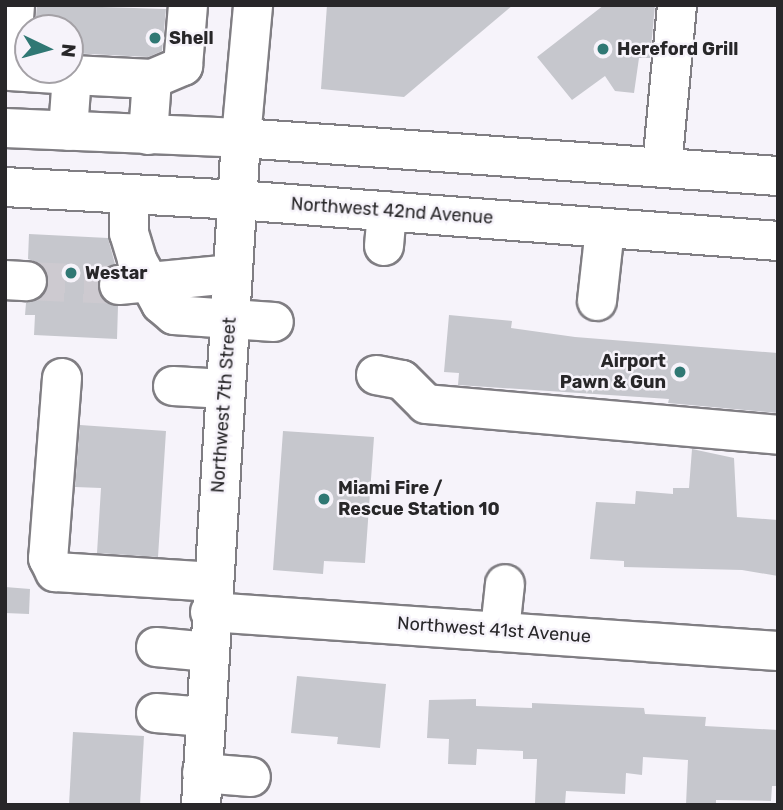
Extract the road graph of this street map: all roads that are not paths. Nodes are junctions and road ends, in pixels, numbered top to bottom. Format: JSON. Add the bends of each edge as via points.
{"nodes":[{"id":1,"x":188,"y":5,"type":"edge"},
{"id":2,"x":253,"y":5,"type":"edge"},
{"id":3,"x":677,"y":5,"type":"edge"},
{"id":4,"x":14,"y":18,"type":"edge"},
{"id":5,"x":14,"y":71,"type":"edge"},
{"id":6,"x":84,"y":76,"type":"edge"},
{"id":7,"x":152,"y":79,"type":"junction"},
{"id":8,"x":71,"y":84,"type":"edge"},
{"id":9,"x":5,"y":128,"type":"edge"},
{"id":10,"x":68,"y":131,"type":"junction"},
{"id":11,"x":148,"y":135,"type":"junction"},
{"id":12,"x":241,"y":138,"type":"junction"},
{"id":13,"x":662,"y":167,"type":"junction"},
{"id":14,"x":778,"y":176,"type":"edge"},
{"id":15,"x":5,"y":187,"type":"edge"},
{"id":16,"x":129,"y":195,"type":"junction"},
{"id":17,"x":237,"y":200,"type":"junction"},
{"id":18,"x":605,"y":228,"type":"junction"},
{"id":19,"x":778,"y":241,"type":"edge"},
{"id":20,"x":232,"y":274,"type":"junction"},
{"id":21,"x":134,"y":283,"type":"junction"},
{"id":22,"x":597,"y":301,"type":"dead end"},
{"id":23,"x":229,"y":319,"type":"junction"},
{"id":24,"x":274,"y":322,"type":"dead end"},
{"id":25,"x":376,"y":375,"type":"dead end"},
{"id":26,"x":62,"y":379,"type":"dead end"},
{"id":27,"x":173,"y":386,"type":"dead end"},
{"id":28,"x":225,"y":389,"type":"junction"},
{"id":29,"x":778,"y":435,"type":"edge"},
{"id":30,"x":505,"y":584,"type":"dead end"},
{"id":31,"x":211,"y":597,"type":"junction"},
{"id":32,"x":500,"y":630,"type":"junction"},
{"id":33,"x":156,"y":647,"type":"dead end"},
{"id":34,"x":778,"y":651,"type":"edge"},
{"id":35,"x":209,"y":652,"type":"junction"},
{"id":36,"x":156,"y":713,"type":"dead end"},
{"id":37,"x":205,"y":717,"type":"junction"},
{"id":38,"x":251,"y":777,"type":"dead end"},
{"id":39,"x":201,"y":789,"type":"edge"}],
"edges":[{"from":1,"to":7,"type":"main road","via":[[183,66]]},
{"from":2,"to":12,"type":"main road","name":"Northwest 7th Street"},
{"from":3,"to":13,"type":"main road"},
{"from":4,"to":5,"type":"main road","via":[[10,71]]},
{"from":6,"to":7,"type":"main road"},
{"from":7,"to":11,"type":"main road"},
{"from":8,"to":10,"type":"main road"},
{"from":9,"to":10,"type":"main road"},
{"from":10,"to":11,"type":"main road"},
{"from":11,"to":12,"type":"main road"},
{"from":12,"to":13,"type":"main road"},
{"from":12,"to":17,"type":"main road","name":"Northwest 7th Street"},
{"from":13,"to":14,"type":"main road"},
{"from":15,"to":16,"type":"main road","name":"Northwest 42nd Avenue"},
{"from":16,"to":17,"type":"main road","name":"Northwest 42nd Avenue"},
{"from":16,"to":21,"type":"main road"},
{"from":17,"to":18,"type":"main road","name":"Northwest 42nd Avenue","via":[[386,228]]},
{"from":17,"to":20,"type":"main road","name":"Northwest 7th Street"},
{"from":18,"to":19,"type":"main road","name":"Northwest 42nd Avenue"},
{"from":18,"to":22,"type":"main road"},
{"from":20,"to":21,"type":"main road"},
{"from":20,"to":23,"type":"main road","name":"Northwest 7th Street"},
{"from":21,"to":23,"type":"main road","via":[[174,315]]},
{"from":23,"to":24,"type":"main road"},
{"from":23,"to":28,"type":"main road","name":"Northwest 7th Street"},
{"from":25,"to":29,"type":"main road","via":[[402,380],[426,404]]},
{"from":26,"to":31,"type":"main road","name":"Northwest 41st Avenue","via":[[48,558],[55,572]]},
{"from":27,"to":28,"type":"main road"},
{"from":28,"to":31,"type":"main road","name":"Northwest 7th Street"},
{"from":30,"to":32,"type":"main road"},
{"from":31,"to":32,"type":"main road","name":"Northwest 41st Avenue"},
{"from":31,"to":35,"type":"main road","name":"Northwest 7th Street"},
{"from":32,"to":34,"type":"main road","name":"Northwest 41st Avenue"},
{"from":33,"to":35,"type":"main road"},
{"from":35,"to":37,"type":"main road","name":"Northwest 7th Street"},
{"from":36,"to":37,"type":"main road"},
{"from":37,"to":39,"type":"main road","name":"Northwest 7th Street"},
{"from":38,"to":39,"type":"main road"}]}
